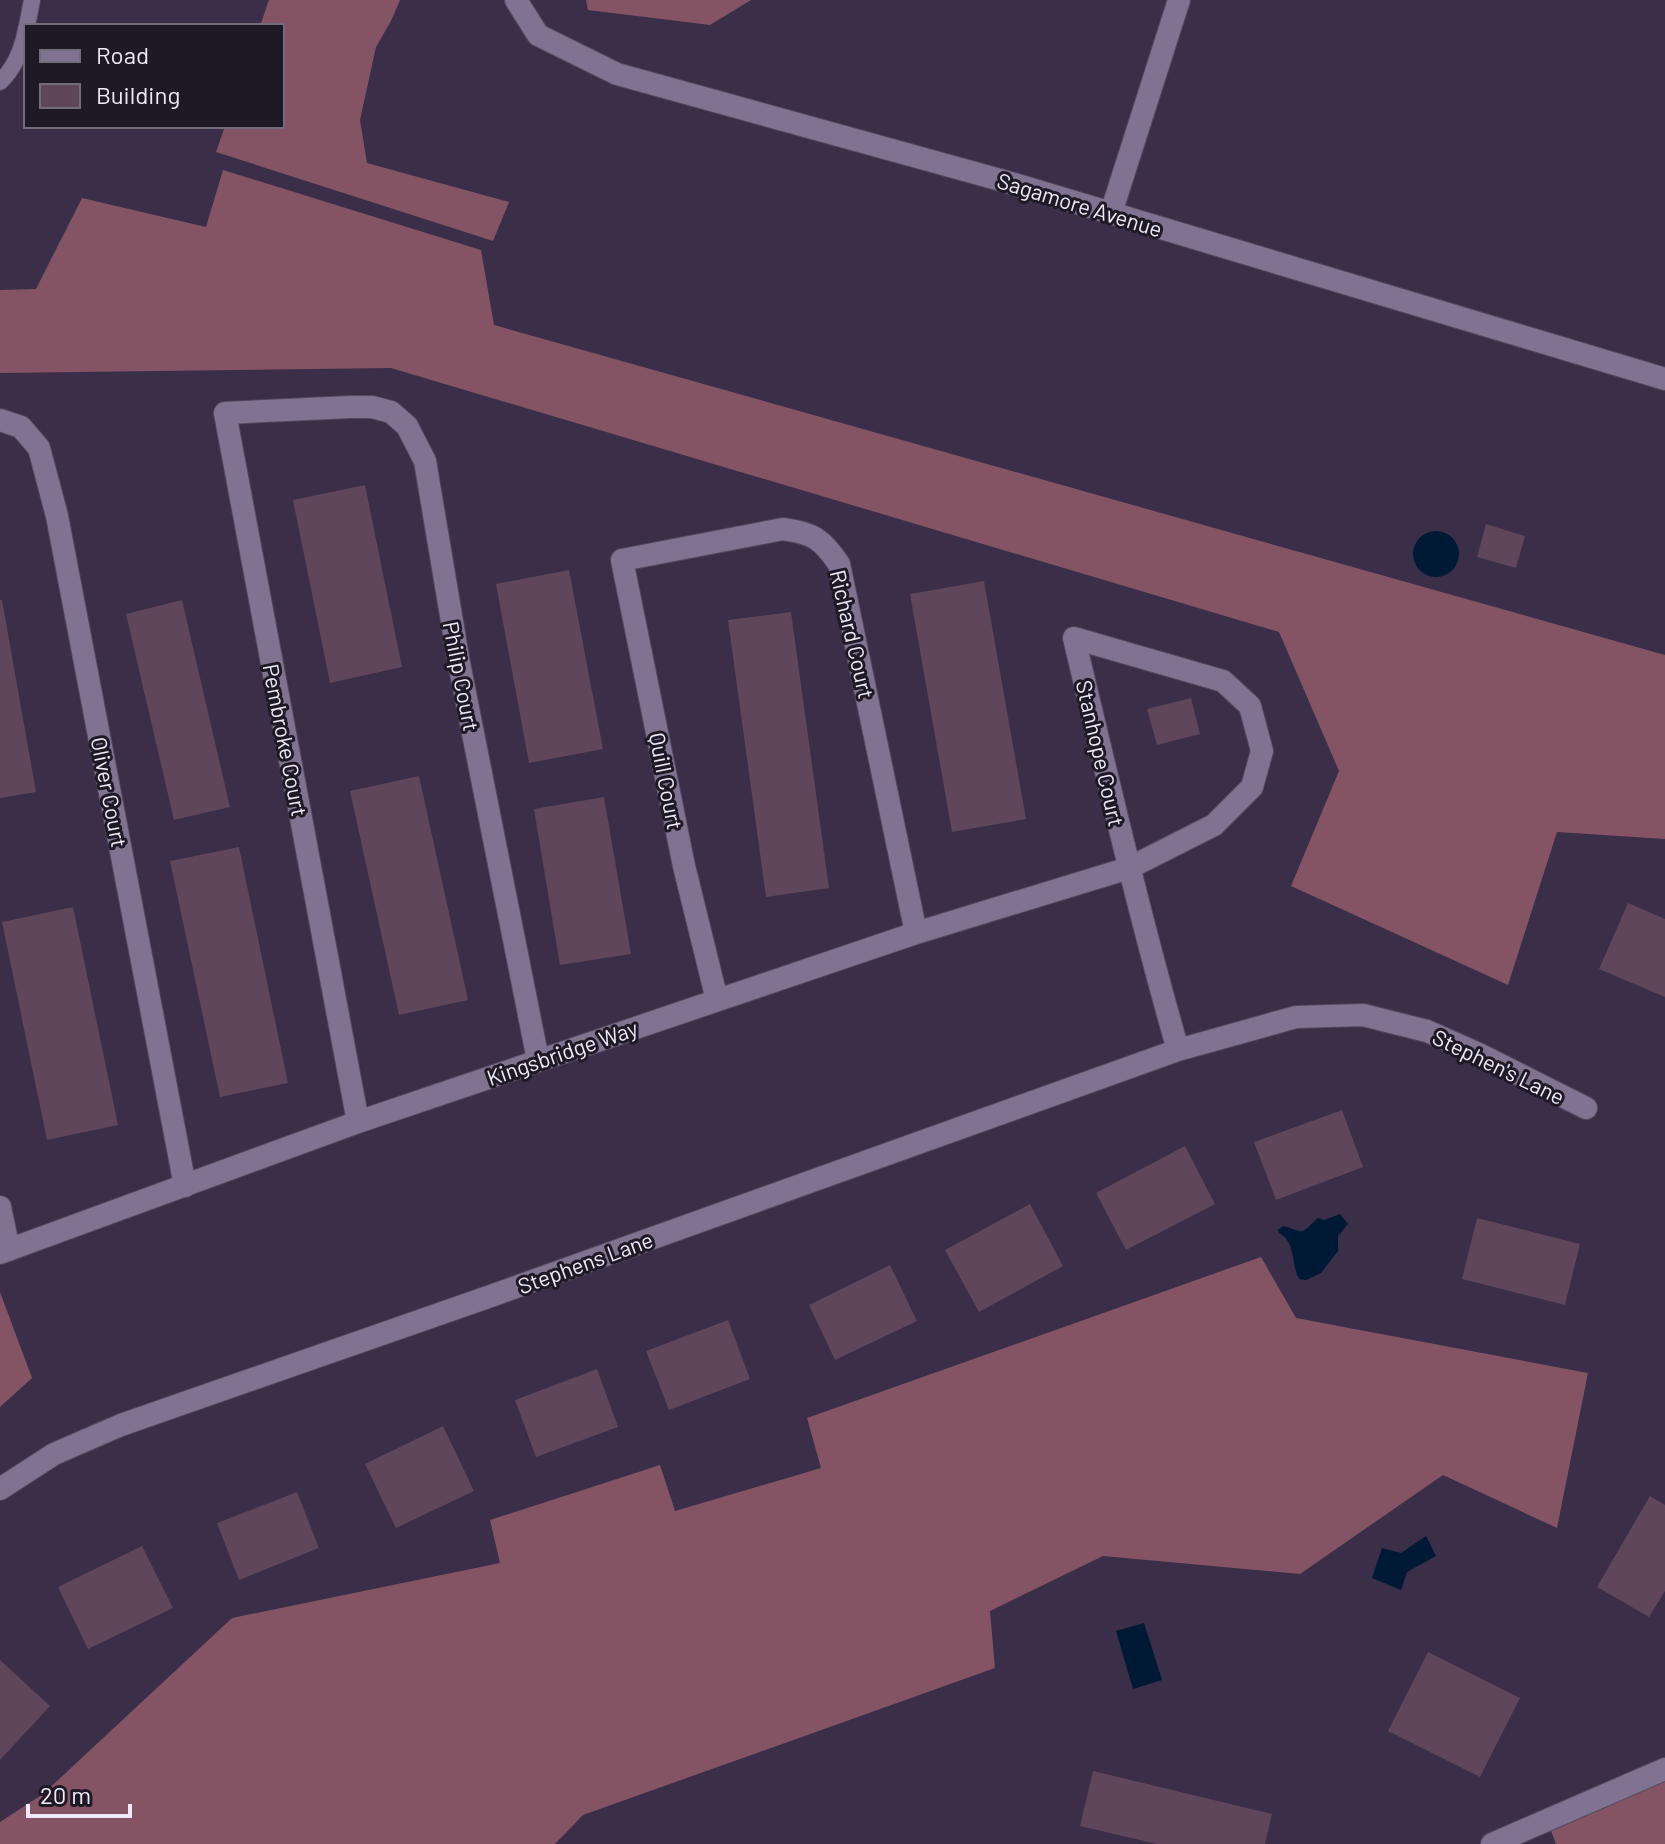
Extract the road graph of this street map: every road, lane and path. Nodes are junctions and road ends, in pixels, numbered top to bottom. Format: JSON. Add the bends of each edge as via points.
{"nodes":[{"id":1,"x":32,"y":0,"type":"edge"},
{"id":2,"x":516,"y":0,"type":"edge"},
{"id":3,"x":1179,"y":0,"type":"edge"},
{"id":4,"x":27,"y":24,"type":"edge"},
{"id":5,"x":24,"y":40,"type":"edge"},
{"id":6,"x":0,"y":82,"type":"edge"},
{"id":7,"x":1111,"y":213,"type":"junction"},
{"id":8,"x":1665,"y":379,"type":"edge"},
{"id":9,"x":280,"y":411,"type":"joint"},
{"id":10,"x":0,"y":420,"type":"edge"},
{"id":11,"x":622,"y":560,"type":"joint"},
{"id":12,"x":1074,"y":638,"type":"joint"},
{"id":13,"x":1129,"y":868,"type":"junction"},
{"id":14,"x":916,"y":933,"type":"junction"},
{"id":15,"x":717,"y":1000,"type":"junction"},
{"id":16,"x":1178,"y":1050,"type":"junction"},
{"id":17,"x":538,"y":1060,"type":"junction"},
{"id":18,"x":1586,"y":1108,"type":"dead end"},
{"id":19,"x":358,"y":1122,"type":"junction"},
{"id":20,"x":185,"y":1186,"type":"junction"},
{"id":21,"x":0,"y":1207,"type":"edge"},
{"id":22,"x":5,"y":1252,"type":"edge"},
{"id":23,"x":0,"y":1489,"type":"edge"},
{"id":24,"x":1665,"y":1769,"type":"edge"},
{"id":25,"x":1492,"y":1844,"type":"edge"}],
"edges":[{"from":1,"to":4,"type":"lane"},
{"from":2,"to":7,"type":"street","name":"Sagamore Avenue","via":[[538,35],[617,74]]},
{"from":3,"to":7,"type":"street"},
{"from":5,"to":6,"type":"lane"},
{"from":7,"to":8,"type":"street","name":"Sagamore Avenue"},
{"from":9,"to":17,"type":"street","name":"Philip Court","via":[[372,407],[391,412],[407,426],[425,461],[459,663]]},
{"from":9,"to":19,"type":"street","name":"Pembroke Court","via":[[225,413]]},
{"from":10,"to":20,"type":"street","name":"Oliver Court","via":[[21,427],[39,448],[57,516]]},
{"from":11,"to":14,"type":"street","name":"Richard Court","via":[[783,529],[804,531],[826,544],[839,564]]},
{"from":11,"to":15,"type":"street","name":"Quill Court"},
{"from":12,"to":13,"type":"street","name":"Stanhope Court"},
{"from":12,"to":13,"type":"street","name":"Kingsbridge Way","via":[[1223,681],[1250,706],[1262,751],[1252,787],[1214,825]]},
{"from":13,"to":14,"type":"street","name":"Kingsbridge Way"},
{"from":13,"to":16,"type":"street"},
{"from":14,"to":15,"type":"street","name":"Kingsbridge Way"},
{"from":15,"to":17,"type":"street","name":"Kingsbridge Way"},
{"from":16,"to":18,"type":"street","name":"Stephen's Lane","via":[[1296,1017],[1363,1015],[1427,1031]]},
{"from":16,"to":23,"type":"street","name":"Stephens Lane","via":[[121,1425],[54,1454]]},
{"from":17,"to":19,"type":"street","name":"Kingsbridge Way"},
{"from":19,"to":20,"type":"street","name":"Kingsbridge Way"},
{"from":20,"to":22,"type":"street","name":"Kingsbridge Way"},
{"from":21,"to":22,"type":"street"},
{"from":24,"to":25,"type":"street"}]}
